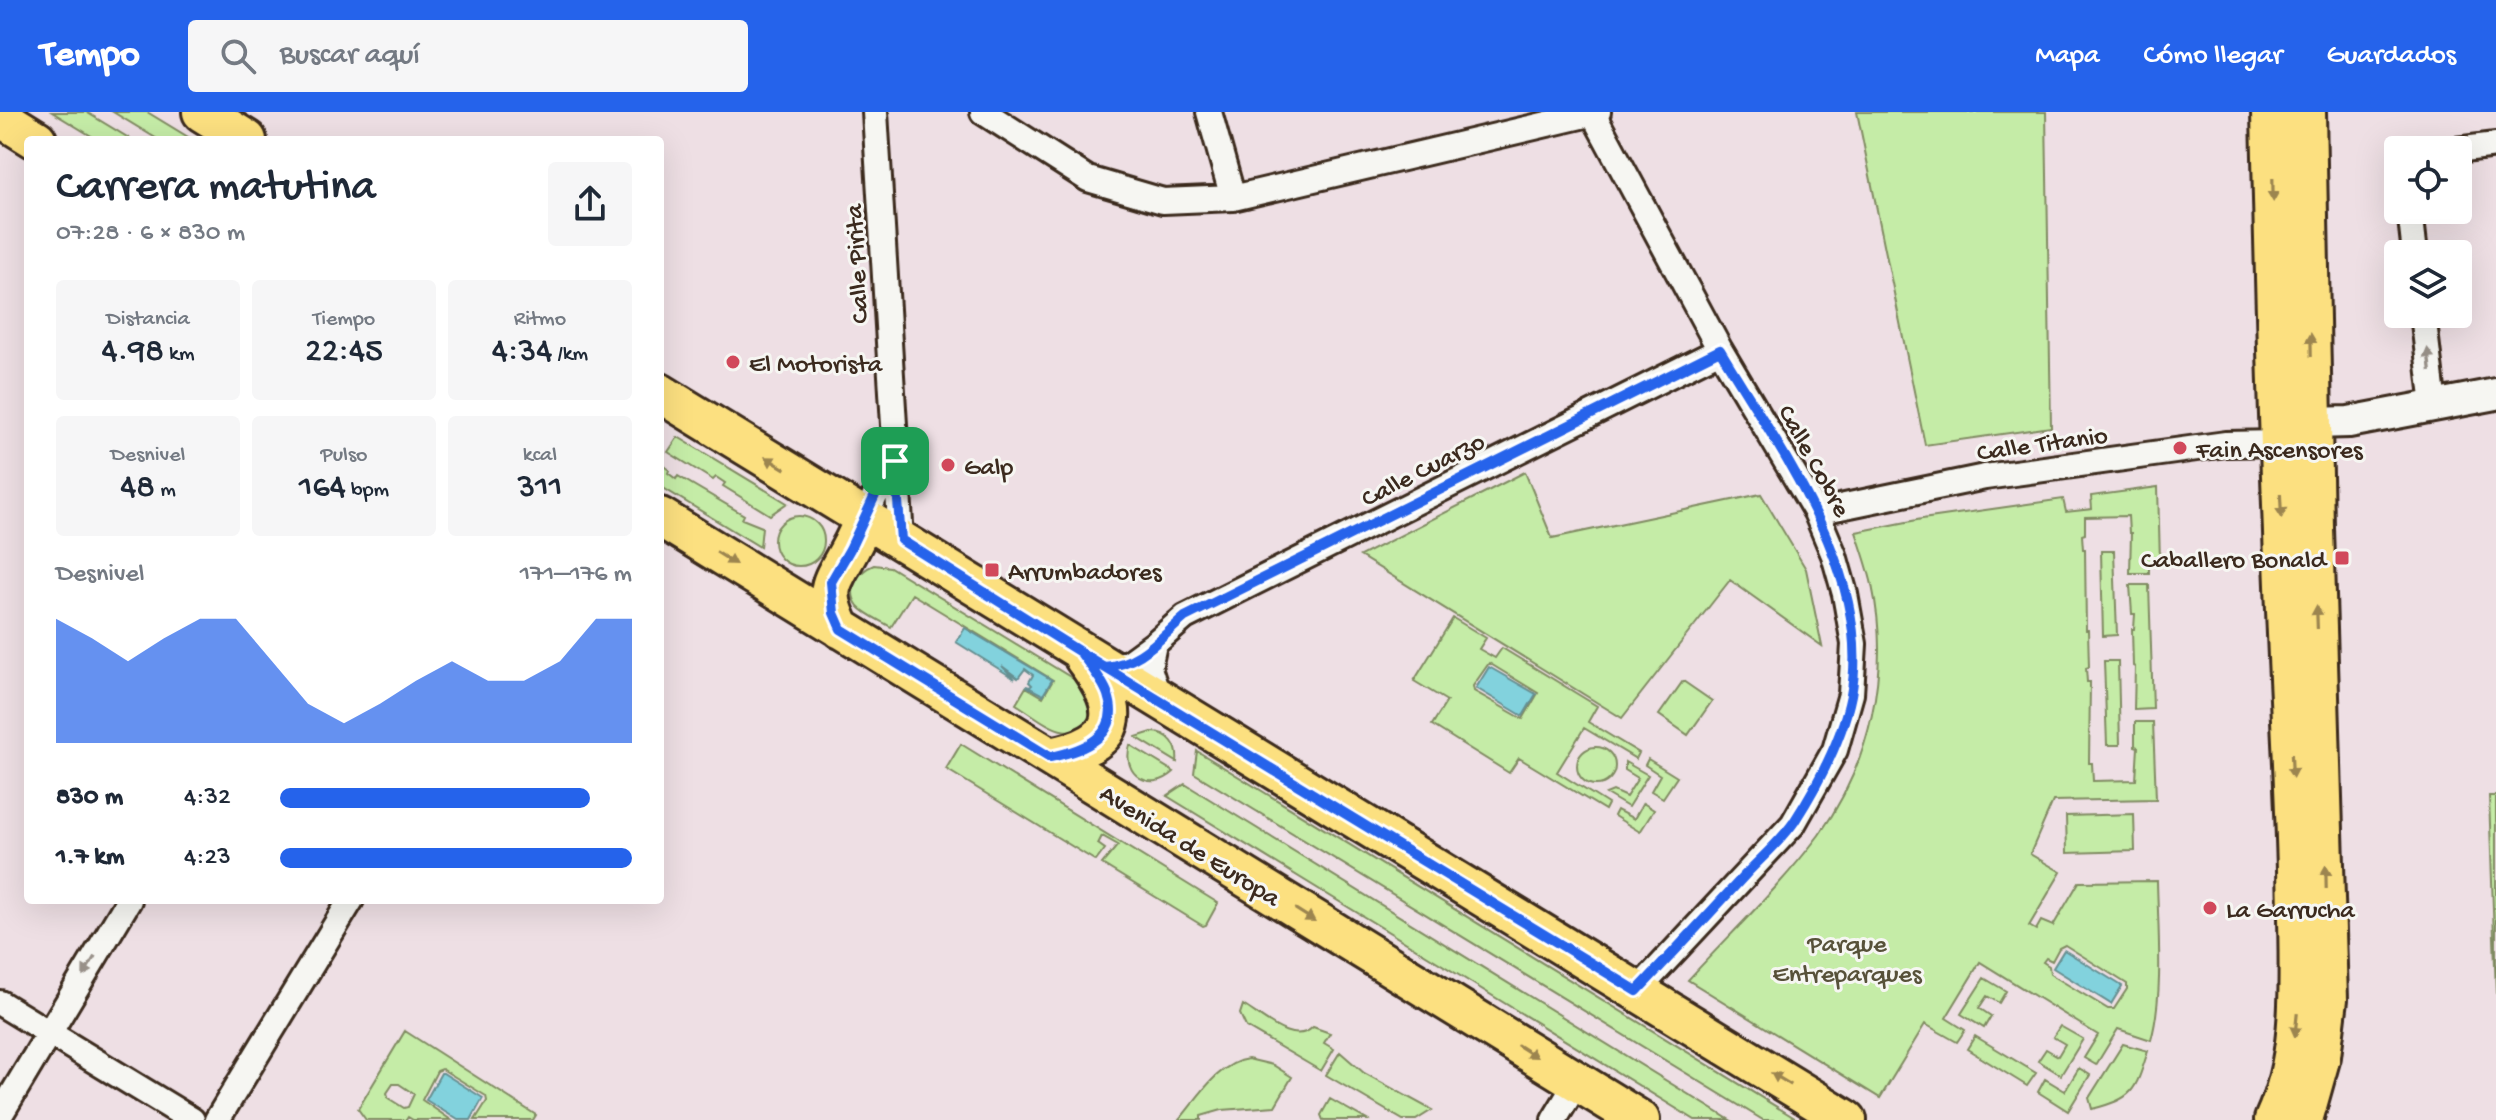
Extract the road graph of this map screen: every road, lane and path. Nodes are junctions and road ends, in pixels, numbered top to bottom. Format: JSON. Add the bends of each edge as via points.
{"nodes":[{"id":1,"x":202,"y":112,"type":"edge"},
{"id":2,"x":875,"y":112,"type":"edge"},
{"id":3,"x":983,"y":112,"type":"edge"},
{"id":4,"x":1209,"y":112,"type":"edge"},
{"id":5,"x":1594,"y":112,"type":"edge"},
{"id":6,"x":2271,"y":112,"type":"edge"},
{"id":7,"x":2306,"y":112,"type":"edge"},
{"id":8,"x":0,"y":117,"type":"edge"},
{"id":9,"x":31,"y":136,"type":"edge"},
{"id":10,"x":241,"y":136,"type":"edge"},
{"id":11,"x":2496,"y":145,"type":"edge"},
{"id":12,"x":2472,"y":148,"type":"edge"},
{"id":13,"x":1233,"y":198,"type":"junction"},
{"id":14,"x":2425,"y":328,"type":"edge"},
{"id":15,"x":1720,"y":350,"type":"junction"},
{"id":16,"x":2496,"y":394,"type":"edge"},
{"id":17,"x":664,"y":396,"type":"edge"},
{"id":18,"x":2434,"y":406,"type":"junction"},
{"id":19,"x":2313,"y":423,"type":"junction"},
{"id":20,"x":2279,"y":443,"type":"junction"},
{"id":21,"x":890,"y":467,"type":"junction"},
{"id":22,"x":1816,"y":512,"type":"junction"},
{"id":23,"x":664,"y":519,"type":"edge"},
{"id":24,"x":870,"y":530,"type":"junction"},
{"id":25,"x":841,"y":629,"type":"junction"},
{"id":26,"x":1154,"y":644,"type":"junction"},
{"id":27,"x":1092,"y":660,"type":"junction"},
{"id":28,"x":1159,"y":699,"type":"junction"},
{"id":29,"x":1050,"y":757,"type":"junction"},
{"id":30,"x":127,"y":904,"type":"edge"},
{"id":31,"x":349,"y":904,"type":"edge"},
{"id":32,"x":1637,"y":991,"type":"junction"},
{"id":33,"x":0,"y":1003,"type":"edge"},
{"id":34,"x":49,"y":1033,"type":"junction"},
{"id":35,"x":1577,"y":1082,"type":"junction"},
{"id":36,"x":0,"y":1115,"type":"edge"},
{"id":37,"x":192,"y":1120,"type":"edge"},
{"id":38,"x":217,"y":1120,"type":"edge"},
{"id":39,"x":1554,"y":1120,"type":"edge"},
{"id":40,"x":1640,"y":1120,"type":"edge"},
{"id":41,"x":1847,"y":1120,"type":"edge"},
{"id":42,"x":2274,"y":1120,"type":"edge"},
{"id":43,"x":2303,"y":1120,"type":"edge"}],
"edges":[{"from":1,"to":10,"type":"main road"},
{"from":2,"to":21,"type":"street","name":"Calle Pirita"},
{"from":3,"to":13,"type":"street","via":[[1088,179],[1163,201]]},
{"from":4,"to":13,"type":"street"},
{"from":5,"to":13,"type":"street"},
{"from":5,"to":15,"type":"street","name":"Calle Cobre"},
{"from":6,"to":20,"type":"main road","one_way":true},
{"from":19,"to":7,"type":"main road","one_way":true},
{"from":8,"to":9,"type":"main road"},
{"from":11,"to":12,"type":"street"},
{"from":18,"to":14,"type":"street","one_way":true},
{"from":15,"to":22,"type":"street","name":"Calle Cobre"},
{"from":15,"to":26,"type":"street","name":"Calle Cuarzo","via":[[1185,617]]},
{"from":16,"to":18,"type":"street"},
{"from":24,"to":17,"type":"main road","one_way":true},
{"from":18,"to":19,"type":"street","via":[[2349,422]]},
{"from":43,"to":19,"type":"main road","one_way":true,"via":[[2321,1056],[2328,999]]},
{"from":20,"to":22,"type":"street","name":"Calle Titanio","via":[[2226,444],[2001,475]]},
{"from":20,"to":42,"type":"main road","one_way":true,"via":[[2299,1002],[2293,1056]]},
{"from":21,"to":24,"type":"street","name":"Calle Pirita"},
{"from":21,"to":24,"type":"street","name":"Calle Pirita"},
{"from":22,"to":32,"type":"street","name":"Calle Cobre","via":[[1842,581],[1854,644],[1851,694],[1835,750],[1793,824]]},
{"from":23,"to":25,"type":"main road","name":"Avenida de Europa","one_way":true},
{"from":24,"to":25,"type":"main road","via":[[831,582]]},
{"from":24,"to":27,"type":"main road"},
{"from":25,"to":29,"type":"main road","name":"Avenida de Europa"},
{"from":26,"to":27,"type":"street","name":"Calle Cuarzo","via":[[1128,663]]},
{"from":26,"to":28,"type":"street","via":[[1149,668]]},
{"from":27,"to":28,"type":"main road"},
{"from":27,"to":29,"type":"main road","via":[[1108,694],[1109,727],[1084,749]]},
{"from":28,"to":32,"type":"main road"},
{"from":29,"to":35,"type":"main road","name":"Avenida de Europa","one_way":true},
{"from":30,"to":34,"type":"street","one_way":true},
{"from":31,"to":38,"type":"street"},
{"from":41,"to":32,"type":"main road","one_way":true},
{"from":33,"to":34,"type":"street"},
{"from":34,"to":36,"type":"street"},
{"from":34,"to":37,"type":"street"},
{"from":35,"to":39,"type":"street"},
{"from":35,"to":40,"type":"main road","name":"Avenida de Europa"}]}
